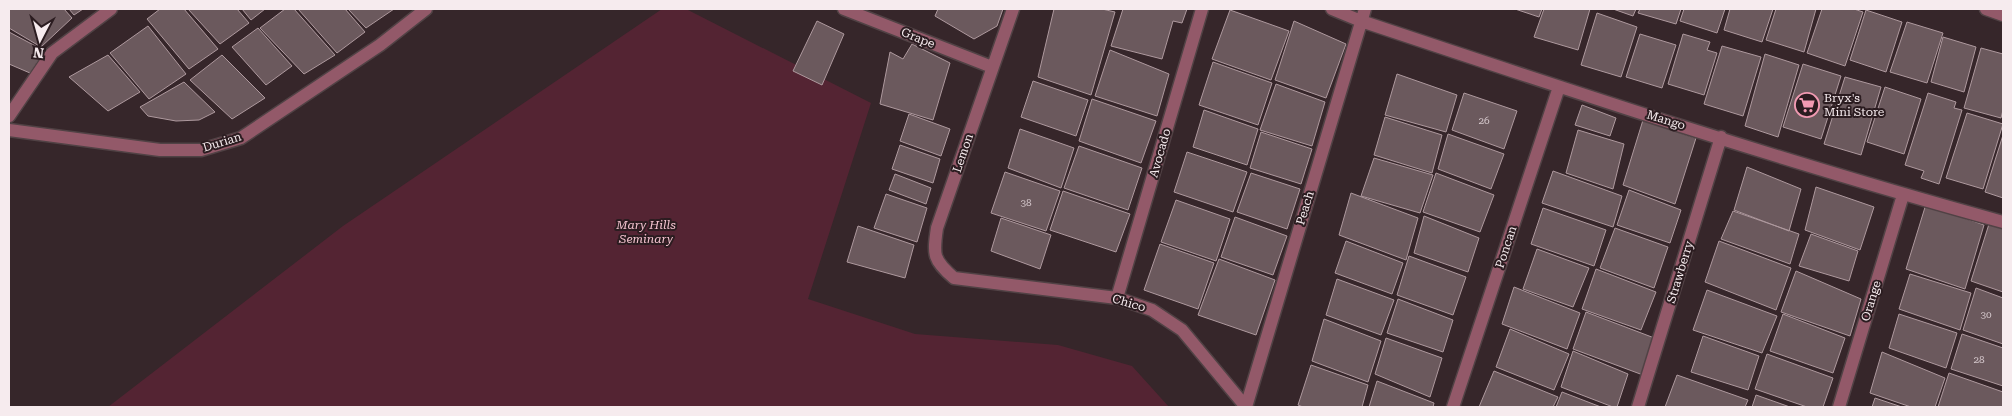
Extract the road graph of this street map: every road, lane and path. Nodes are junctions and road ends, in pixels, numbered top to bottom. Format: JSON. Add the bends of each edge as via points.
{"nodes":[{"id":1,"x":111,"y":9,"type":"edge"},
{"id":2,"x":426,"y":9,"type":"edge"},
{"id":3,"x":844,"y":9,"type":"edge"},
{"id":4,"x":1013,"y":9,"type":"edge"},
{"id":5,"x":1202,"y":9,"type":"edge"},
{"id":6,"x":1332,"y":9,"type":"edge"},
{"id":7,"x":1986,"y":9,"type":"edge"},
{"id":8,"x":2003,"y":14,"type":"edge"},
{"id":9,"x":1363,"y":15,"type":"edge"},
{"id":10,"x":992,"y":67,"type":"junction"},
{"id":11,"x":1559,"y":88,"type":"junction"},
{"id":12,"x":9,"y":116,"type":"edge"},
{"id":13,"x":9,"y":130,"type":"edge"},
{"id":14,"x":1721,"y":137,"type":"junction"},
{"id":15,"x":1903,"y":194,"type":"junction"},
{"id":16,"x":2003,"y":222,"type":"edge"},
{"id":17,"x":969,"y":280,"type":"joint"},
{"id":18,"x":1117,"y":298,"type":"junction"},
{"id":19,"x":1246,"y":407,"type":"edge"},
{"id":20,"x":1453,"y":407,"type":"edge"},
{"id":21,"x":1638,"y":407,"type":"edge"},
{"id":22,"x":1839,"y":407,"type":"edge"}],
"edges":[{"from":1,"to":12,"type":"street","via":[[52,53]]},
{"from":2,"to":13,"type":"street","name":"Durian","via":[[380,45],[241,138],[201,150],[160,150]]},
{"from":3,"to":10,"type":"street","name":"Grape"},
{"from":4,"to":10,"type":"street","name":"Lemon"},
{"from":5,"to":18,"type":"street","name":"Avocado"},
{"from":6,"to":9,"type":"street","name":"Mango"},
{"from":7,"to":8,"type":"street"},
{"from":9,"to":11,"type":"street","name":"Mango"},
{"from":9,"to":19,"type":"street","name":"Peach"},
{"from":10,"to":17,"type":"street","name":"Lemon","via":[[937,228],[933,250],[940,265],[954,278]]},
{"from":11,"to":14,"type":"street","name":"Mango"},
{"from":11,"to":20,"type":"street","name":"Poncan"},
{"from":14,"to":15,"type":"street","name":"Mango"},
{"from":14,"to":21,"type":"street","name":"Strawberry"},
{"from":15,"to":16,"type":"street","name":"Mango"},
{"from":15,"to":22,"type":"street","name":"Orange"},
{"from":17,"to":18,"type":"street","name":"Chico"},
{"from":18,"to":19,"type":"street","name":"Chico","via":[[1152,310],[1182,330]]}]}
